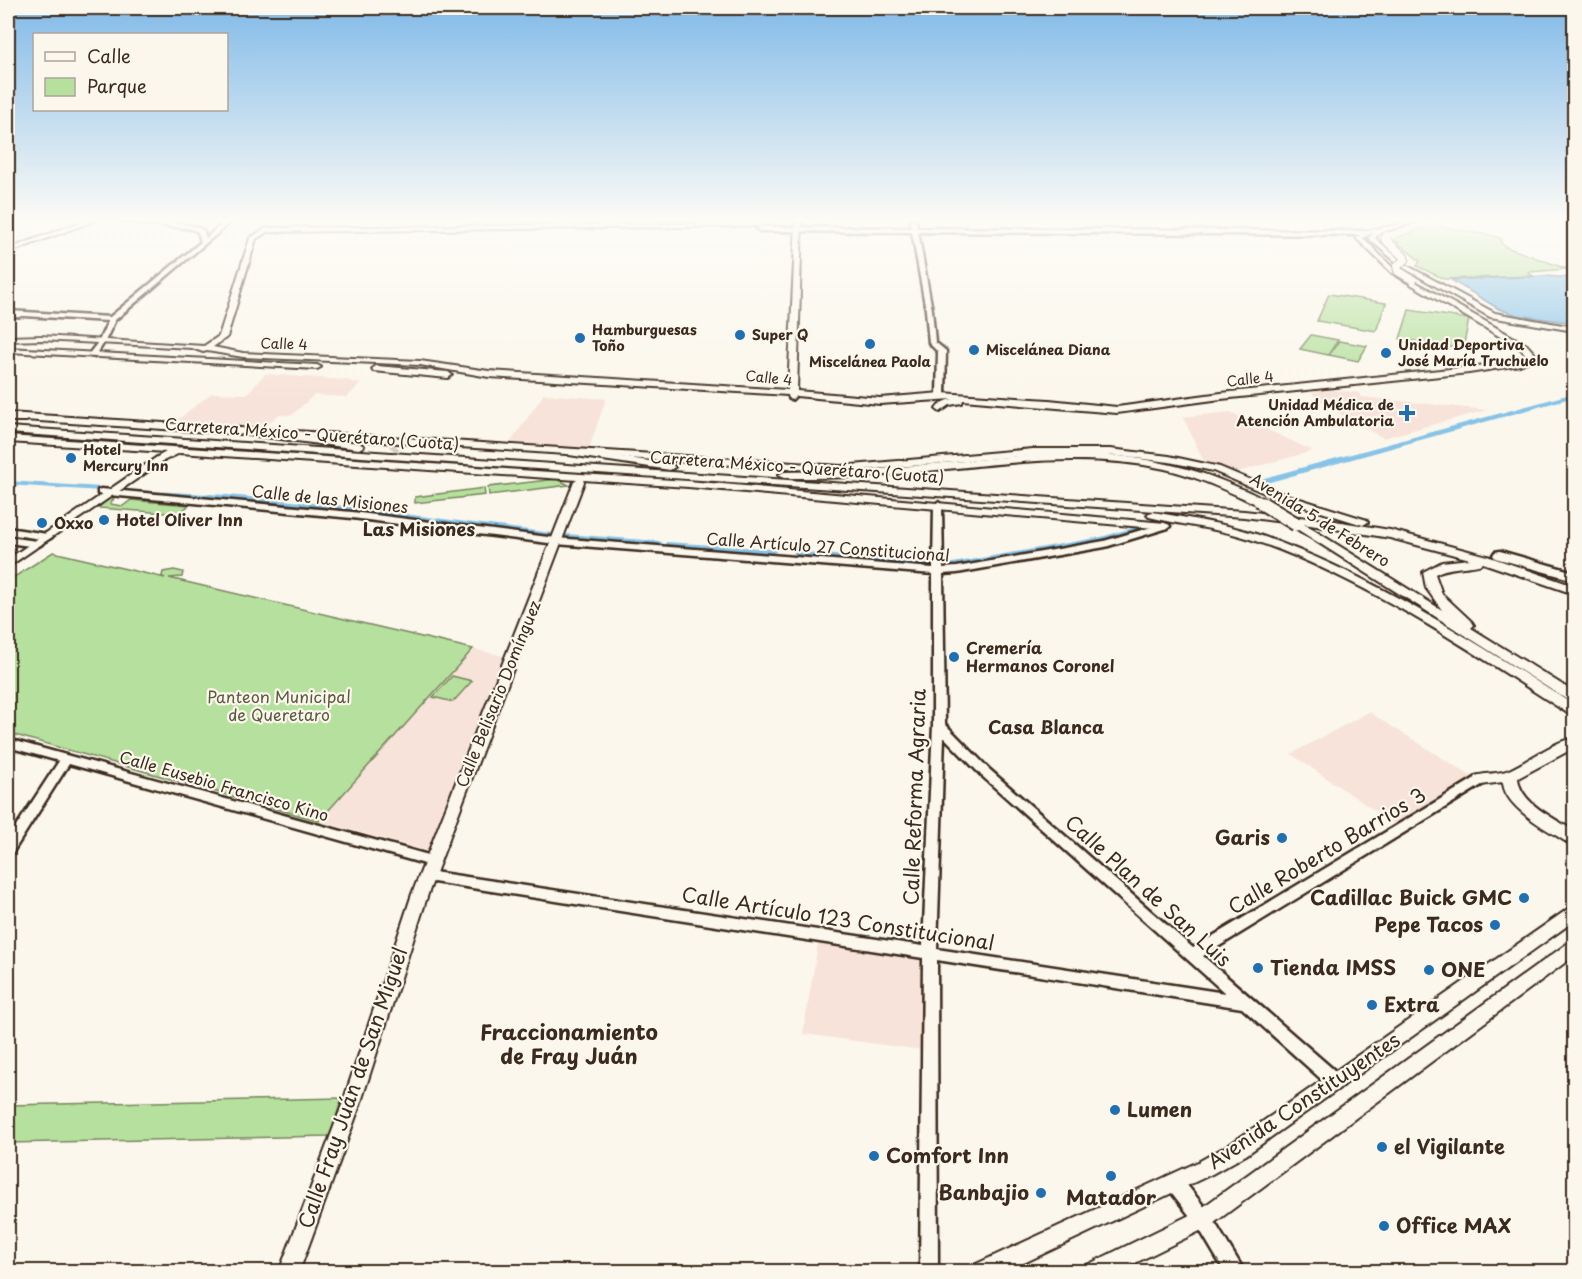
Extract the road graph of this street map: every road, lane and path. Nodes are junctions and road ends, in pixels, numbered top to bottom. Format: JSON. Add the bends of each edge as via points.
{"nodes":[{"id":1,"x":159,"y":281,"type":"edge"},
{"id":2,"x":239,"y":281,"type":"edge"},
{"id":3,"x":797,"y":281,"type":"edge"},
{"id":4,"x":924,"y":281,"type":"edge"},
{"id":5,"x":1409,"y":281,"type":"edge"},
{"id":6,"x":1414,"y":281,"type":"edge"},
{"id":7,"x":1429,"y":281,"type":"edge"},
{"id":8,"x":1438,"y":281,"type":"edge"},
{"id":9,"x":127,"y":307,"type":"junction"},
{"id":10,"x":8,"y":314,"type":"edge"},
{"id":11,"x":19,"y":315,"type":"joint"},
{"id":12,"x":79,"y":318,"type":"junction"},
{"id":13,"x":112,"y":319,"type":"junction"},
{"id":14,"x":1575,"y":328,"type":"edge"},
{"id":15,"x":1509,"y":334,"type":"junction"},
{"id":16,"x":8,"y":339,"type":"edge"},
{"id":17,"x":18,"y":339,"type":"junction"},
{"id":18,"x":102,"y":341,"type":"junction"},
{"id":19,"x":8,"y":347,"type":"edge"},
{"id":20,"x":206,"y":348,"type":"junction"},
{"id":21,"x":92,"y":355,"type":"junction"},
{"id":22,"x":182,"y":361,"type":"junction"},
{"id":23,"x":1527,"y":363,"type":"junction"},
{"id":24,"x":792,"y":395,"type":"junction"},
{"id":25,"x":941,"y":396,"type":"junction"},
{"id":26,"x":963,"y":400,"type":"junction"},
{"id":27,"x":940,"y":409,"type":"dead end"},
{"id":28,"x":8,"y":417,"type":"edge"},
{"id":29,"x":26,"y":418,"type":"joint"},
{"id":30,"x":8,"y":424,"type":"edge"},
{"id":31,"x":230,"y":430,"type":"junction"},
{"id":32,"x":8,"y":431,"type":"edge"},
{"id":33,"x":54,"y":434,"type":"junction"},
{"id":34,"x":8,"y":438,"type":"edge"},
{"id":35,"x":359,"y":446,"type":"junction"},
{"id":36,"x":156,"y":448,"type":"junction"},
{"id":37,"x":182,"y":449,"type":"junction"},
{"id":38,"x":1010,"y":452,"type":"junction"},
{"id":39,"x":573,"y":453,"type":"junction"},
{"id":40,"x":1149,"y":461,"type":"junction"},
{"id":41,"x":469,"y":469,"type":"junction"},
{"id":42,"x":669,"y":471,"type":"junction"},
{"id":43,"x":559,"y":476,"type":"junction"},
{"id":44,"x":767,"y":476,"type":"junction"},
{"id":45,"x":598,"y":479,"type":"junction"},
{"id":46,"x":579,"y":482,"type":"junction"},
{"id":47,"x":106,"y":492,"type":"junction"},
{"id":48,"x":972,"y":496,"type":"junction"},
{"id":49,"x":938,"y":504,"type":"junction"},
{"id":50,"x":1363,"y":522,"type":"junction"},
{"id":51,"x":1165,"y":526,"type":"junction"},
{"id":52,"x":8,"y":531,"type":"edge"},
{"id":53,"x":8,"y":540,"type":"edge"},
{"id":54,"x":37,"y":540,"type":"junction"},
{"id":55,"x":556,"y":541,"type":"junction"},
{"id":56,"x":1281,"y":547,"type":"junction"},
{"id":57,"x":1500,"y":555,"type":"junction"},
{"id":58,"x":8,"y":557,"type":"edge"},
{"id":59,"x":8,"y":564,"type":"edge"},
{"id":60,"x":937,"y":571,"type":"junction"},
{"id":61,"x":1575,"y":576,"type":"edge"},
{"id":62,"x":1575,"y":581,"type":"edge"},
{"id":63,"x":1575,"y":591,"type":"edge"},
{"id":64,"x":1486,"y":643,"type":"junction"},
{"id":65,"x":1575,"y":698,"type":"edge"},
{"id":66,"x":1575,"y":711,"type":"edge"},
{"id":67,"x":939,"y":725,"type":"junction"},
{"id":68,"x":8,"y":743,"type":"edge"},
{"id":69,"x":1575,"y":743,"type":"edge"},
{"id":70,"x":66,"y":759,"type":"junction"},
{"id":71,"x":1510,"y":776,"type":"junction"},
{"id":72,"x":1481,"y":780,"type":"joint"},
{"id":73,"x":1575,"y":839,"type":"edge"},
{"id":74,"x":8,"y":849,"type":"edge"},
{"id":75,"x":429,"y":868,"type":"junction"},
{"id":76,"x":416,"y":905,"type":"joint"},
{"id":77,"x":1575,"y":913,"type":"edge"},
{"id":78,"x":1575,"y":948,"type":"edge"},
{"id":79,"x":930,"y":954,"type":"junction"},
{"id":80,"x":1193,"y":955,"type":"junction"},
{"id":81,"x":1244,"y":1002,"type":"junction"},
{"id":82,"x":1336,"y":1082,"type":"junction"},
{"id":83,"x":1174,"y":1182,"type":"junction"},
{"id":84,"x":1203,"y":1219,"type":"junction"},
{"id":85,"x":290,"y":1272,"type":"edge"},
{"id":86,"x":929,"y":1272,"type":"edge"},
{"id":87,"x":981,"y":1272,"type":"edge"},
{"id":88,"x":1094,"y":1272,"type":"edge"},
{"id":89,"x":1236,"y":1272,"type":"edge"}],
"edges":[{"from":1,"to":9,"type":"street"},
{"from":2,"to":20,"type":"main road","via":[[223,337]]},
{"from":3,"to":24,"type":"main road"},
{"from":4,"to":25,"type":"street","via":[[932,343],[942,351]]},
{"from":5,"to":23,"type":"main road","via":[[1524,347],[1531,354]]},
{"from":6,"to":15,"type":"main road","bridge":true},
{"from":7,"to":14,"type":"main road","via":[[1493,315]]},
{"from":8,"to":14,"type":"main road","via":[[1495,312]]},
{"from":9,"to":12,"type":"street"},
{"from":9,"to":13,"type":"street"},
{"from":10,"to":11,"type":"main road"},
{"from":11,"to":12,"type":"street"},
{"from":12,"to":13,"type":"street"},
{"from":13,"to":18,"type":"street"},
{"from":14,"to":15,"type":"main road","via":[[1519,325],[1509,326]]},
{"from":15,"to":23,"type":"main road","via":[[1539,356],[1537,362]]},
{"from":16,"to":17,"type":"main road","name":"Calle 4"},
{"from":17,"to":18,"type":"main road","name":"Calle 4"},
{"from":17,"to":19,"type":"main road"},
{"from":18,"to":20,"type":"main road","name":"Calle 4"},
{"from":18,"to":21,"type":"street"},
{"from":19,"to":21,"type":"main road","name":"Calle 4"},
{"from":20,"to":22,"type":"main road"},
{"from":20,"to":24,"type":"main road","name":"Calle 4","via":[[259,357],[420,363],[497,374]]},
{"from":21,"to":22,"type":"main road","name":"Calle 4"},
{"from":22,"to":24,"type":"main road","name":"Calle 4"},
{"from":23,"to":25,"type":"main road","name":"Calle 4","via":[[1117,410]]},
{"from":23,"to":26,"type":"main road","name":"Calle 4","via":[[1127,413]]},
{"from":24,"to":25,"type":"main road","name":"Calle 4","via":[[880,401]]},
{"from":24,"to":26,"type":"main road","name":"Calle 4","via":[[890,405]]},
{"from":26,"to":27,"type":"main road"},
{"from":28,"to":29,"type":"highway"},
{"from":29,"to":31,"type":"main road"},
{"from":30,"to":35,"type":"highway","name":"Carretera México - Querétaro (Cuota)"},
{"from":31,"to":35,"type":"highway"},
{"from":31,"to":39,"type":"main road"},
{"from":32,"to":33,"type":"highway","name":"Carretera México - Querétaro (Cuota)"},
{"from":33,"to":36,"type":"highway"},
{"from":33,"to":42,"type":"highway","name":"Carretera México - Querétaro (Cuota)"},
{"from":34,"to":36,"type":"main road"},
{"from":35,"to":42,"type":"highway","name":"Carretera México - Querétaro (Cuota)"},
{"from":36,"to":37,"type":"main road"},
{"from":36,"to":47,"type":"main road"},
{"from":37,"to":41,"type":"main road"},
{"from":37,"to":47,"type":"main road"},
{"from":38,"to":39,"type":"main road","via":[[841,469]]},
{"from":38,"to":40,"type":"highway","via":[[1081,452]]},
{"from":38,"to":50,"type":"main road","via":[[1101,450],[1186,462],[1225,472],[1279,495]]},
{"from":39,"to":42,"type":"highway"},
{"from":40,"to":44,"type":"highway","name":"Avenida 5 de Febrero","via":[[1052,456],[899,471]]},
{"from":40,"to":64,"type":"highway","name":"Avenida 5 de Febrero","bridge":true,"via":[[1204,476],[1258,501]]},
{"from":41,"to":42,"type":"highway"},
{"from":41,"to":43,"type":"main road"},
{"from":42,"to":44,"type":"highway","name":"Carretera México - Querétaro (Cuota)"},
{"from":42,"to":48,"type":"highway","name":"Carretera México - Querétaro (Cuota)"},
{"from":43,"to":45,"type":"main road"},
{"from":43,"to":46,"type":"main road"},
{"from":44,"to":50,"type":"highway","name":"Carretera México - Querétaro (Cuota)","via":[[1213,504]]},
{"from":45,"to":46,"type":"main road"},
{"from":45,"to":49,"type":"main road"},
{"from":46,"to":55,"type":"main road","name":"Calle Belisario Domínguez"},
{"from":47,"to":54,"type":"main road"},
{"from":47,"to":55,"type":"street","name":"Calle de las Misiones","via":[[352,515]]},
{"from":48,"to":56,"type":"highway","name":"Avenida 5 de Febrero","via":[[1154,515],[1200,523]]},
{"from":48,"to":63,"type":"highway","name":"Carretera México - Querétaro (Cuota)","via":[[1322,523],[1438,546],[1525,571]]},
{"from":49,"to":51,"type":"main road"},
{"from":49,"to":60,"type":"street","name":"Calle Reforma Agraria"},
{"from":50,"to":57,"type":"highway","name":"Carretera México - Querétaro (Cuota)","via":[[1436,536]]},
{"from":51,"to":56,"type":"highway"},
{"from":51,"to":60,"type":"street","name":"Calle Artículo 27 Constitucional","via":[[1105,544]]},
{"from":52,"to":54,"type":"street"},
{"from":53,"to":54,"type":"street"},
{"from":54,"to":58,"type":"main road"},
{"from":54,"to":59,"type":"main road"},
{"from":55,"to":60,"type":"street","name":"Calle Artículo 27 Constitucional"},
{"from":55,"to":75,"type":"main road","name":"Calle Belisario Domínguez"},
{"from":56,"to":66,"type":"highway","name":"Avenida 5 de Febrero","via":[[1423,615]]},
{"from":57,"to":61,"type":"highway"},
{"from":57,"to":62,"type":"highway","name":"Carretera México - Querétaro (Cuota)"},
{"from":60,"to":67,"type":"street","name":"Calle Reforma Agraria"},
{"from":63,"to":64,"type":"highway","via":[[1473,562],[1440,565],[1429,572],[1428,581],[1435,594]]},
{"from":64,"to":65,"type":"highway","name":"Avenida 5 de Febrero"},
{"from":67,"to":79,"type":"street","name":"Calle Reforma Agraria"},
{"from":67,"to":80,"type":"street","name":"Calle Plan de San Luis","via":[[986,773]]},
{"from":68,"to":70,"type":"street","name":"Calle Eusebio Francisco Kino"},
{"from":69,"to":71,"type":"highway"},
{"from":70,"to":74,"type":"street"},
{"from":70,"to":75,"type":"street","name":"Calle Eusebio Francisco Kino"},
{"from":71,"to":72,"type":"highway"},
{"from":71,"to":73,"type":"highway","via":[[1511,790],[1520,802]]},
{"from":72,"to":80,"type":"street","name":"Calle Roberto Barrios 3"},
{"from":75,"to":76,"type":"main road","name":"Calle Belisario Domínguez"},
{"from":75,"to":79,"type":"street","name":"Calle Artículo 123 Constitucional","via":[[571,896]]},
{"from":76,"to":85,"type":"main road","name":"Calle Fray Juán de San Miguel","via":[[347,1116]]},
{"from":77,"to":82,"type":"main road","name":"Avenida Constituyentes"},
{"from":78,"to":84,"type":"main road","name":"Avenida Constituyentes"},
{"from":79,"to":81,"type":"street","name":"Calle Artículo 123 Constitucional"},
{"from":79,"to":86,"type":"street","name":"Calle Reforma Agraria"},
{"from":80,"to":81,"type":"street","name":"Calle Plan de San Luis"},
{"from":81,"to":82,"type":"street","name":"Calle Plan de San Luis"},
{"from":82,"to":83,"type":"main road","name":"Avenida Constituyentes","via":[[1239,1149]]},
{"from":83,"to":84,"type":"street"},
{"from":83,"to":87,"type":"main road","name":"Avenida Constituyentes"},
{"from":84,"to":88,"type":"main road","name":"Avenida Constituyentes"},
{"from":84,"to":89,"type":"street"}]}
